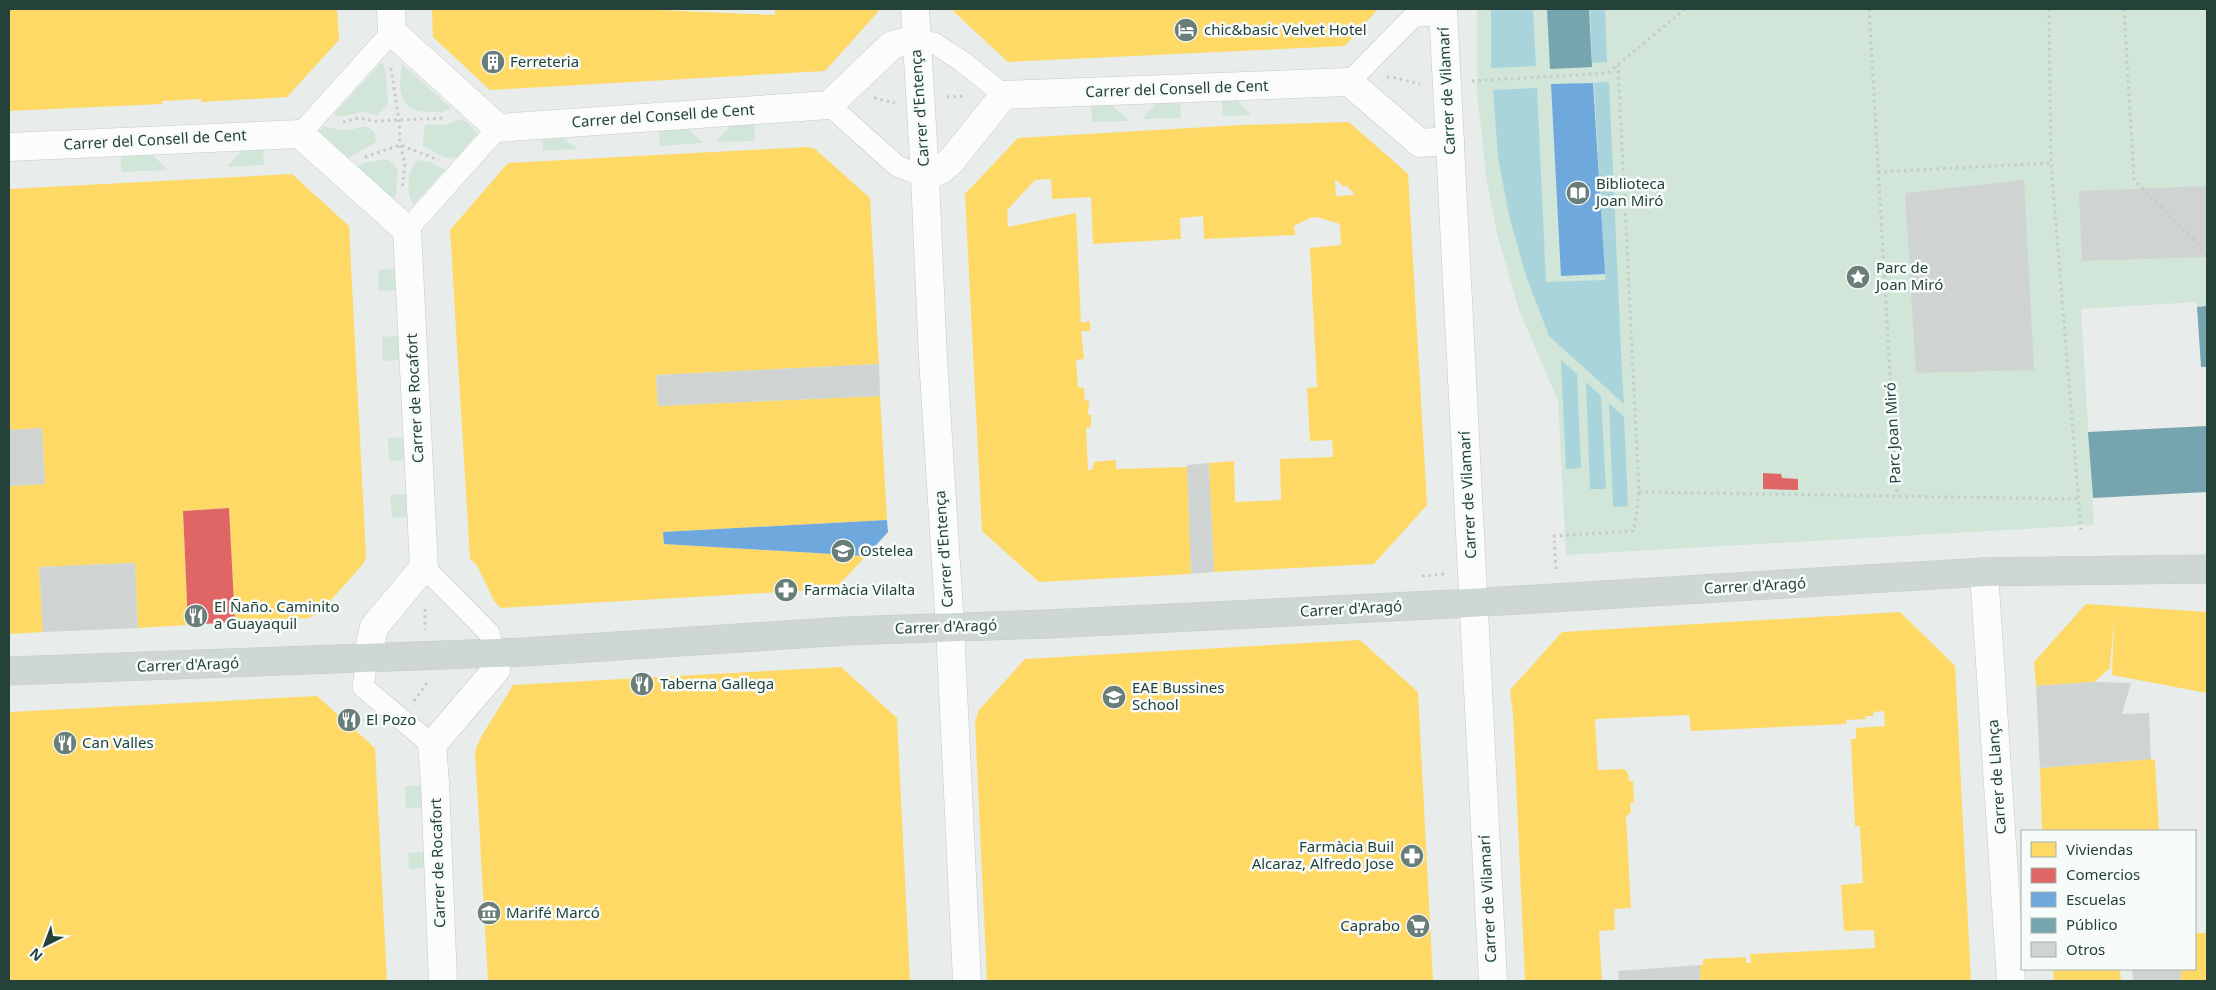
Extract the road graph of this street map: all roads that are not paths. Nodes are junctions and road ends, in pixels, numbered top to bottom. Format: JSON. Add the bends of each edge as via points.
{"nodes":[{"id":1,"x":915,"y":9,"type":"edge"},
{"id":2,"x":1443,"y":12,"type":"edge"},
{"id":3,"x":392,"y":20,"type":"edge"},
{"id":4,"x":904,"y":42,"type":"junction"},
{"id":5,"x":1349,"y":82,"type":"junction"},
{"id":6,"x":1004,"y":96,"type":"junction"},
{"id":7,"x":829,"y":105,"type":"junction"},
{"id":8,"x":498,"y":128,"type":"junction"},
{"id":9,"x":300,"y":134,"type":"junction"},
{"id":10,"x":1450,"y":142,"type":"junction"},
{"id":11,"x":9,"y":147,"type":"edge"},
{"id":12,"x":925,"y":177,"type":"junction"},
{"id":13,"x":407,"y":230,"type":"junction"},
{"id":14,"x":424,"y":567,"type":"junction"},
{"id":15,"x":2207,"y":569,"type":"edge"},
{"id":16,"x":1984,"y":572,"type":"junction"},
{"id":17,"x":1473,"y":602,"type":"junction"},
{"id":18,"x":950,"y":627,"type":"junction"},
{"id":19,"x":495,"y":652,"type":"junction"},
{"id":20,"x":366,"y":659,"type":"junction"},
{"id":21,"x":9,"y":671,"type":"edge"},
{"id":22,"x":432,"y":745,"type":"junction"},
{"id":23,"x":443,"y":981,"type":"edge"},
{"id":24,"x":967,"y":981,"type":"edge"},
{"id":25,"x":1493,"y":981,"type":"edge"},
{"id":26,"x":2011,"y":981,"type":"edge"}],
"edges":[{"from":1,"to":4,"type":"street","name":"Carrer d'Entença"},
{"from":2,"to":5,"type":"street","via":[[1414,16]]},
{"from":2,"to":10,"type":"street","name":"Carrer de Vilamarí"},
{"from":3,"to":8,"type":"street","via":[[448,82]]},
{"from":3,"to":9,"type":"street"},
{"from":4,"to":6,"type":"street","via":[[934,42]]},
{"from":4,"to":7,"type":"street"},
{"from":4,"to":12,"type":"street","name":"Carrer d'Entença"},
{"from":5,"to":6,"type":"street","name":"Carrer del Consell de Cent"},
{"from":5,"to":10,"type":"street","via":[[1420,142]]},
{"from":6,"to":12,"type":"street","name":"Carrer d'Entença","via":[[951,161]]},
{"from":7,"to":8,"type":"street","name":"Carrer del Consell de Cent"},
{"from":7,"to":12,"type":"street","via":[[897,166]]},
{"from":8,"to":13,"type":"street"},
{"from":9,"to":11,"type":"street","name":"Carrer del Consell de Cent"},
{"from":9,"to":13,"type":"street"},
{"from":10,"to":17,"type":"street","name":"Carrer de Vilamarí"},
{"from":12,"to":18,"type":"street","name":"Carrer d'Entença","via":[[933,369]]},
{"from":13,"to":14,"type":"street","name":"Carrer de Rocafort"},
{"from":14,"to":19,"type":"street","via":[[489,633]]},
{"from":14,"to":20,"type":"street","via":[[374,627]]},
{"from":15,"to":16,"type":"main road","name":"Carrer d'Aragó"},
{"from":16,"to":17,"type":"main road","name":"Carrer d'Aragó"},
{"from":16,"to":26,"type":"street","name":"Carrer de Llança"},
{"from":17,"to":18,"type":"main road","name":"Carrer d'Aragó"},
{"from":17,"to":25,"type":"street","name":"Carrer de Vilamarí"},
{"from":18,"to":19,"type":"main road","name":"Carrer d'Aragó"},
{"from":18,"to":24,"type":"street","name":"Carrer d'Entença"},
{"from":19,"to":20,"type":"main road","name":"Carrer d'Aragó"},
{"from":19,"to":22,"type":"street","via":[[496,670]]},
{"from":20,"to":21,"type":"main road","name":"Carrer d'Aragó"},
{"from":20,"to":22,"type":"street","via":[[363,687]]},
{"from":22,"to":23,"type":"street","name":"Carrer de Rocafort"}]}
